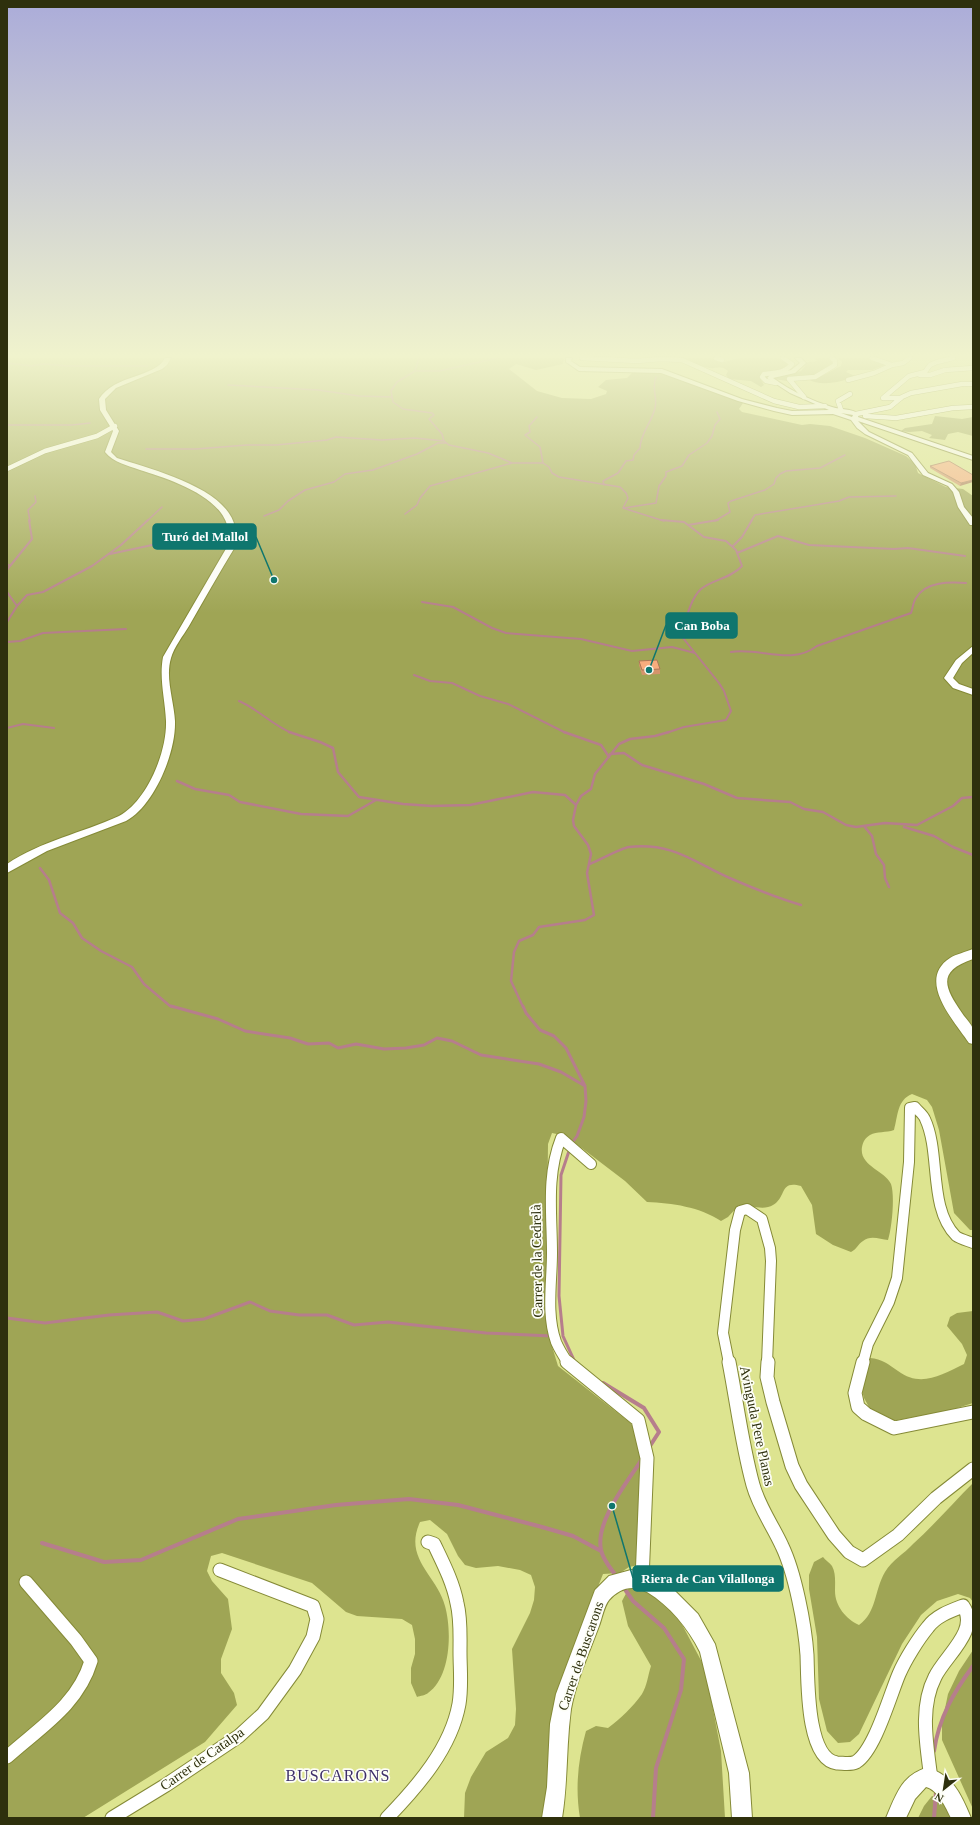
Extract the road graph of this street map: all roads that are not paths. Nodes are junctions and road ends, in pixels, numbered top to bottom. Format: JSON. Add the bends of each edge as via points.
{"nodes":[{"id":1,"x":72,"y":443,"type":"edge"},
{"id":2,"x":112,"y":443,"type":"edge"},
{"id":3,"x":888,"y":443,"type":"edge"},
{"id":4,"x":930,"y":443,"type":"edge"},
{"id":5,"x":973,"y":458,"type":"edge"},
{"id":6,"x":7,"y":469,"type":"edge"},
{"id":7,"x":973,"y":524,"type":"edge"},
{"id":8,"x":973,"y":649,"type":"edge"},
{"id":9,"x":973,"y":692,"type":"edge"},
{"id":10,"x":7,"y":869,"type":"edge"},
{"id":11,"x":973,"y":954,"type":"edge"},
{"id":12,"x":973,"y":1039,"type":"edge"},
{"id":13,"x":591,"y":1164,"type":"dead end"},
{"id":14,"x":973,"y":1243,"type":"edge"},
{"id":15,"x":973,"y":1412,"type":"edge"},
{"id":16,"x":973,"y":1469,"type":"edge"},
{"id":17,"x":428,"y":1542,"type":"dead end"},
{"id":18,"x":220,"y":1570,"type":"dead end"},
{"id":19,"x":642,"y":1580,"type":"junction"},
{"id":20,"x":26,"y":1582,"type":"dead end"},
{"id":21,"x":7,"y":1757,"type":"edge"},
{"id":22,"x":931,"y":1779,"type":"junction"},
{"id":23,"x":112,"y":1818,"type":"edge"},
{"id":24,"x":387,"y":1818,"type":"edge"},
{"id":25,"x":552,"y":1818,"type":"edge"},
{"id":26,"x":742,"y":1818,"type":"edge"},
{"id":27,"x":896,"y":1818,"type":"edge"},
{"id":28,"x":961,"y":1818,"type":"edge"}],
"edges":[{"from":1,"to":6,"type":"street","via":[[45,451]]},
{"from":2,"to":10,"type":"street","via":[[108,450],[110,456],[183,483],[199,491],[218,507],[232,530],[231,547],[167,657],[165,668],[170,733],[161,761],[141,804],[132,813],[116,822],[34,854]]},
{"from":3,"to":7,"type":"street","via":[[910,454],[925,474],[950,485]]},
{"from":4,"to":5,"type":"street"},
{"from":8,"to":9,"type":"street","via":[[953,667],[948,678],[956,686]]},
{"from":11,"to":12,"type":"street","via":[[964,956],[945,968],[940,982],[949,1004]]},
{"from":13,"to":19,"type":"street","name":"Carrer de la Cedrelà","via":[[561,1138],[554,1156],[550,1197],[550,1308],[556,1342],[569,1365],[638,1420],[647,1458]]},
{"from":14,"to":15,"type":"street","via":[[964,1242],[951,1230],[938,1189],[924,1117],[921,1110],[910,1108],[909,1162],[897,1278],[889,1302],[868,1344],[855,1394],[858,1407],[866,1414],[894,1428]]},
{"from":16,"to":22,"type":"street","name":"Avinguda Pere Planas","via":[[936,1498],[903,1530],[863,1560],[848,1552],[819,1514],[792,1466],[767,1377],[772,1261],[767,1232],[759,1215],[747,1209],[740,1211],[735,1230],[723,1333],[753,1486],[763,1512],[783,1547],[797,1593],[806,1644],[813,1734],[826,1758],[832,1762],[856,1762],[877,1733],[900,1672],[928,1626],[944,1613],[962,1606],[969,1610],[972,1617],[969,1632],[946,1658],[929,1694],[926,1724]]},
{"from":17,"to":24,"type":"street","via":[[434,1544],[456,1598],[461,1667],[458,1711],[438,1754],[412,1792]]},
{"from":18,"to":23,"type":"street","name":"Carrer de Catalpa","via":[[313,1606],[316,1619],[313,1637],[295,1670],[263,1714],[239,1736]]},
{"from":19,"to":25,"type":"street","name":"Carrer de Buscarons","via":[[625,1579],[608,1588],[601,1596],[590,1623],[561,1710],[559,1773]]},
{"from":19,"to":26,"type":"street","name":"Carrer de Buscarons","via":[[671,1598],[688,1615],[704,1638],[739,1773]]},
{"from":20,"to":21,"type":"street","via":[[92,1661],[90,1672],[83,1684],[65,1707]]},
{"from":22,"to":27,"type":"street","via":[[924,1778],[915,1784]]},
{"from":22,"to":28,"type":"street","via":[[950,1796]]}]}
